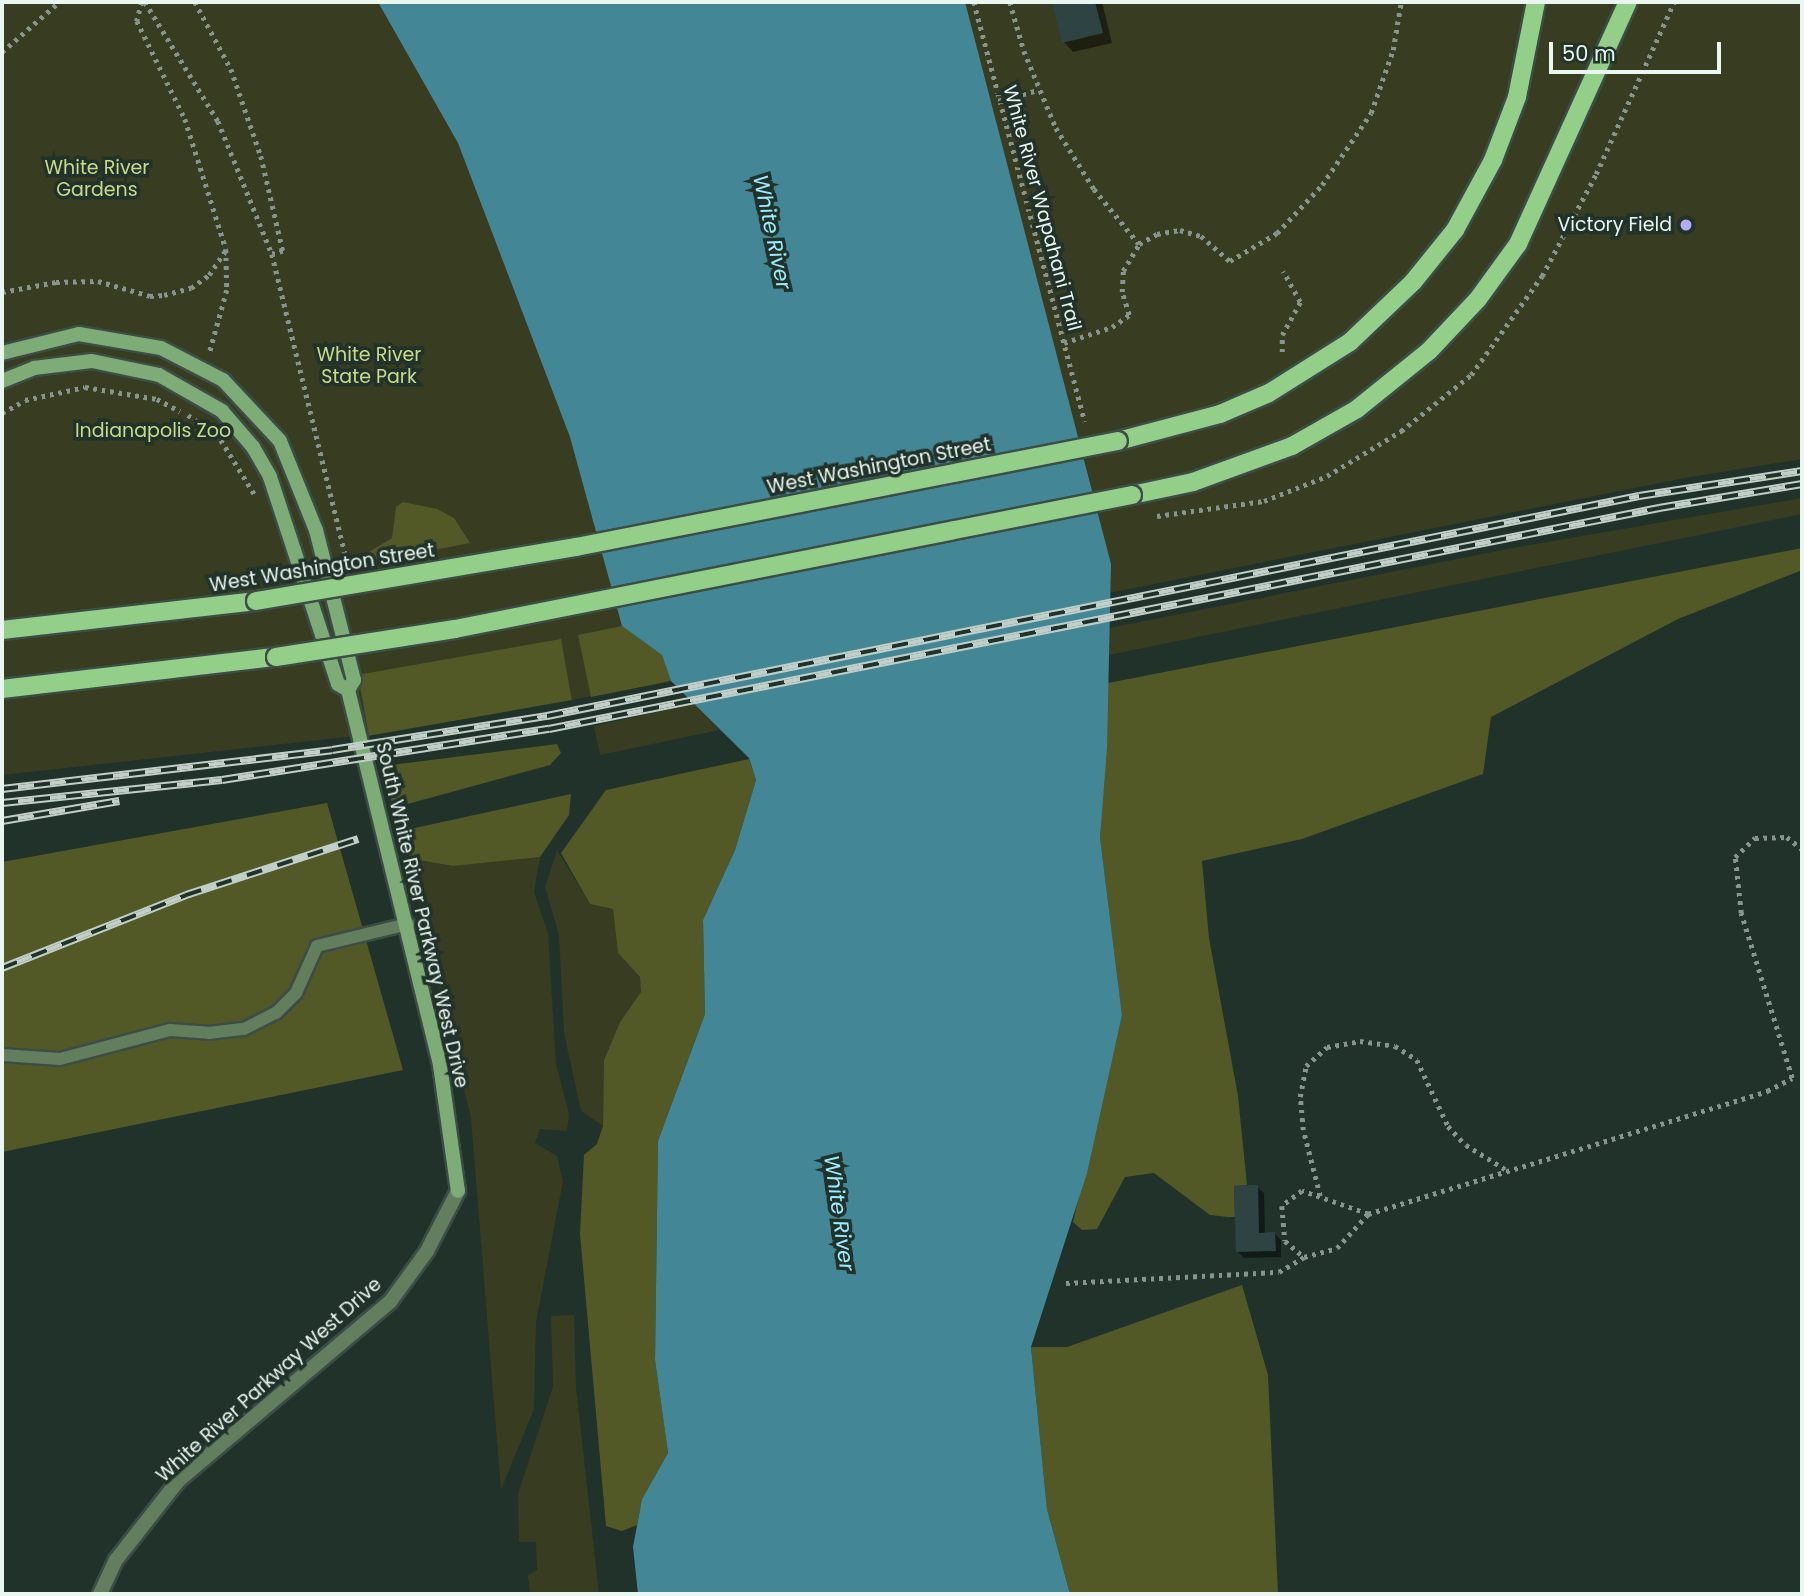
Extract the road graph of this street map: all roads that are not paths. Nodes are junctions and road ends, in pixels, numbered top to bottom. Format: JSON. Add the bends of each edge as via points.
{"nodes":[{"id":1,"x":1536,"y":2,"type":"edge"},
{"id":2,"x":1628,"y":2,"type":"edge"},
{"id":3,"x":2,"y":353,"type":"edge"},
{"id":4,"x":2,"y":382,"type":"edge"},
{"id":5,"x":2,"y":630,"type":"edge"},
{"id":6,"x":2,"y":688,"type":"edge"},
{"id":7,"x":348,"y":691,"type":"junction"},
{"id":8,"x":408,"y":924,"type":"junction"},
{"id":9,"x":2,"y":1055,"type":"edge"},
{"id":10,"x":458,"y":1191,"type":"joint"},
{"id":11,"x":100,"y":1594,"type":"edge"}],
"edges":[{"from":1,"to":5,"type":"main road","name":"West Washington Street","bridge":true,"via":[[1517,97],[1493,160],[1455,230],[1413,282],[1350,342],[1269,393],[1220,414],[1118,441],[551,552],[256,601]]},
{"from":2,"to":6,"type":"main road","bridge":true,"via":[[1518,244],[1478,299],[1429,351],[1357,409],[1292,446],[1193,482],[455,629],[276,657]]},
{"from":3,"to":7,"type":"street","name":"South White River Parkway West Drive","via":[[63,335],[104,336],[161,348],[205,369],[244,398],[279,440],[293,467],[324,556],[354,680]]},
{"from":4,"to":7,"type":"street","name":"South White River Parkway West Drive","via":[[34,368],[92,361],[159,375],[196,394],[238,429],[270,477],[338,684]]},
{"from":7,"to":8,"type":"street","name":"South White River Parkway West Drive"},
{"from":8,"to":9,"type":"lane","via":[[317,946],[296,993],[276,1013],[244,1028],[209,1034],[170,1030],[60,1059]]},
{"from":8,"to":10,"type":"street","name":"South White River Parkway West Drive","via":[[440,1065]]},
{"from":10,"to":11,"type":"street","name":"White River Parkway West Drive","via":[[427,1251],[390,1302],[178,1481],[116,1560]]}]}
